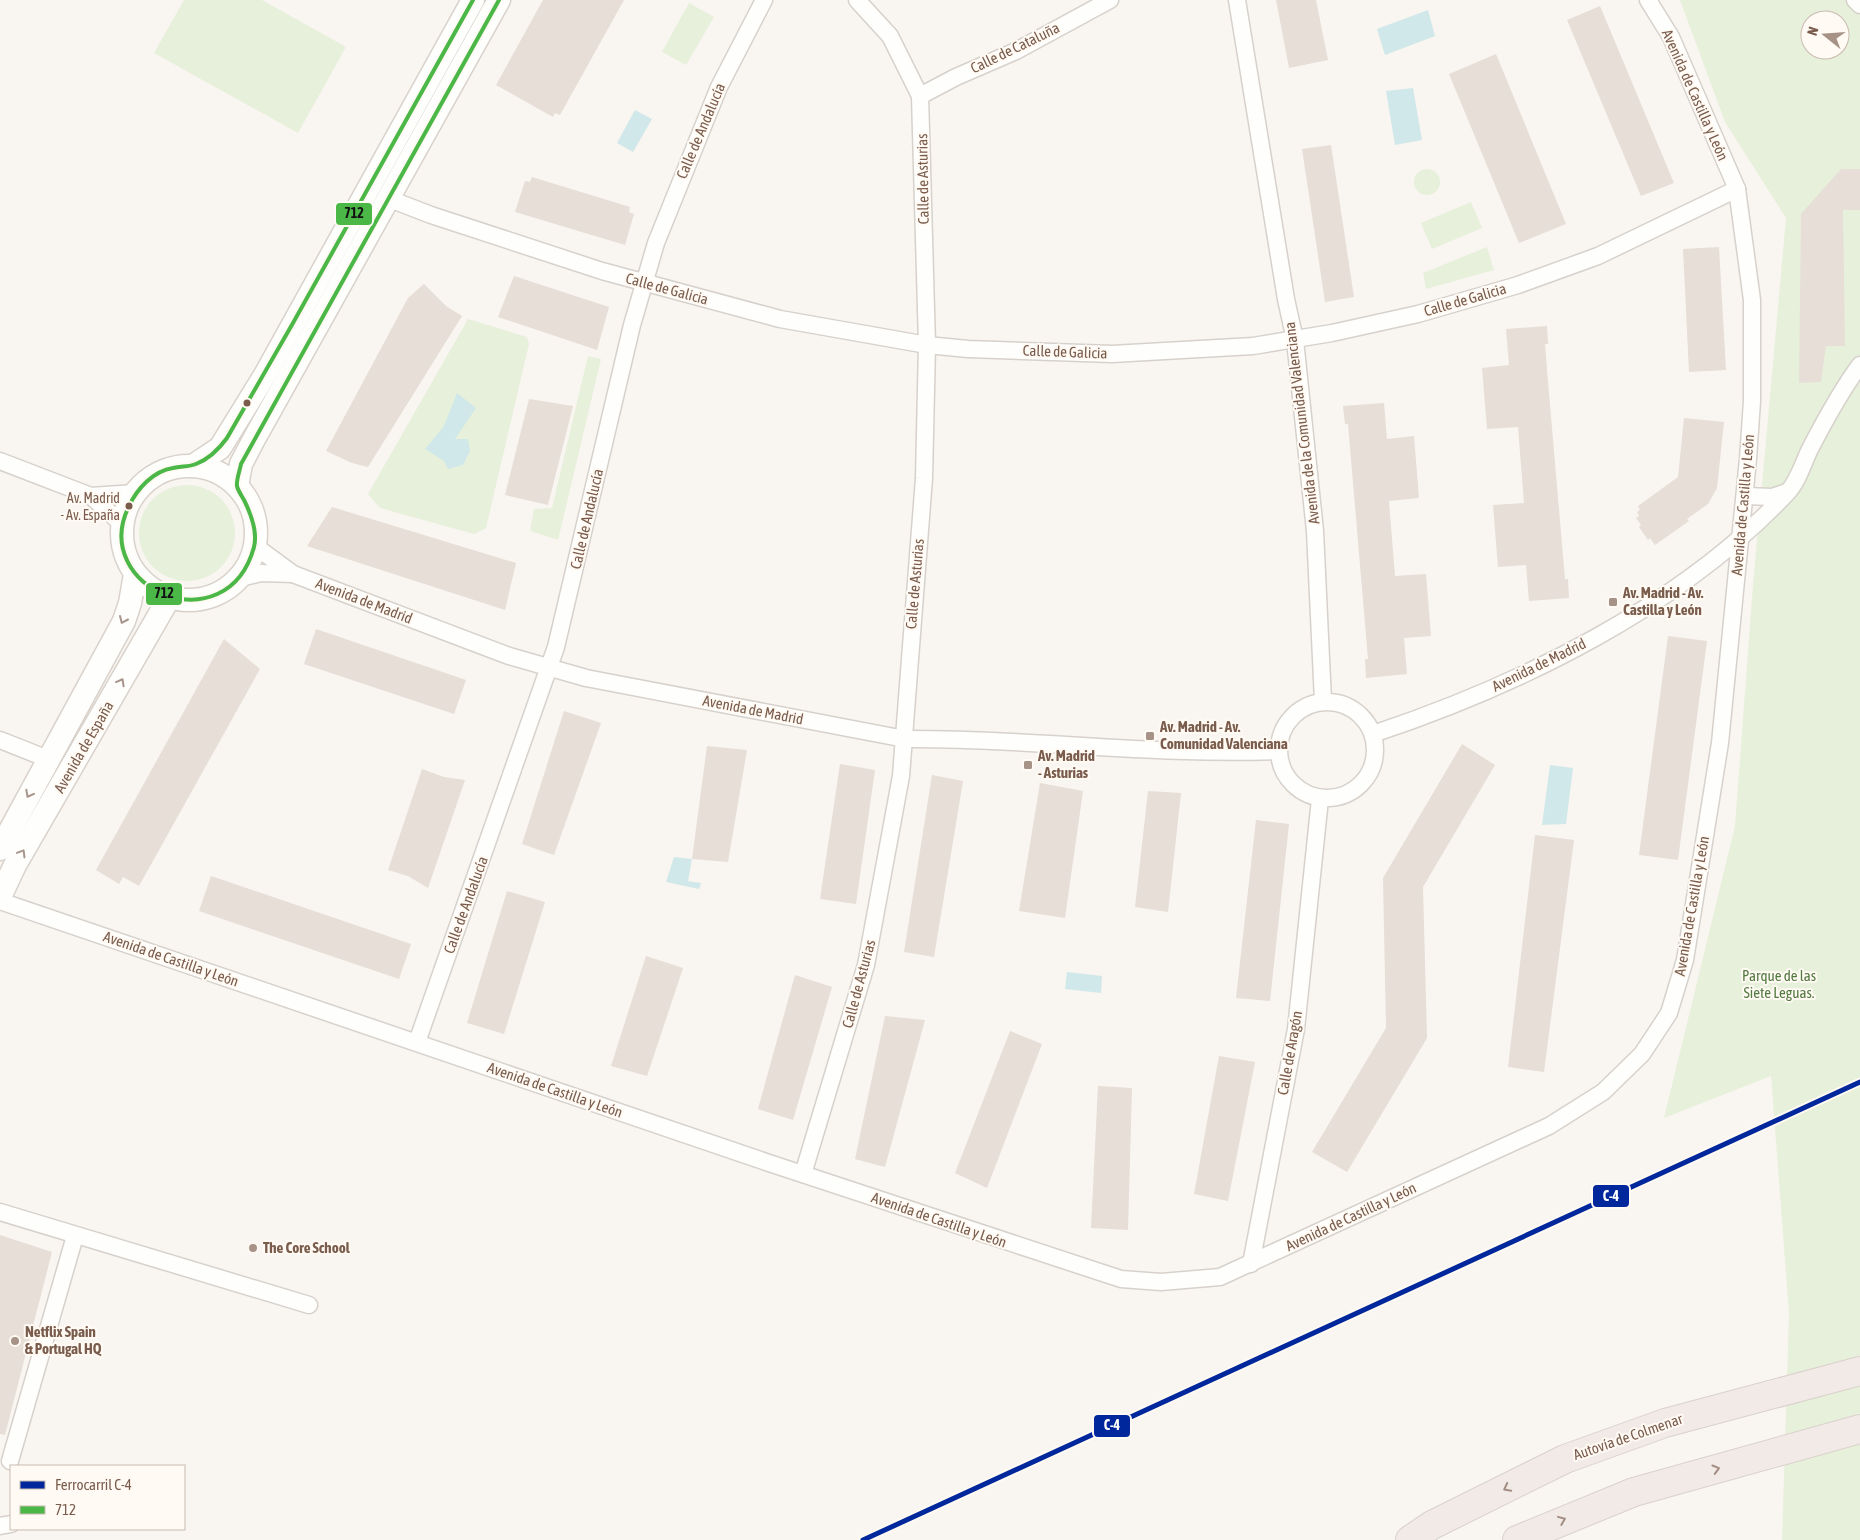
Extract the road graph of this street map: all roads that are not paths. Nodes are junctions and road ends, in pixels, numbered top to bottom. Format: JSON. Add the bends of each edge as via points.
{"nodes":[{"id":1,"x":473,"y":0,"type":"edge"},
{"id":2,"x":499,"y":0,"type":"edge"},
{"id":3,"x":764,"y":0,"type":"edge"},
{"id":4,"x":857,"y":0,"type":"edge"},
{"id":5,"x":1110,"y":0,"type":"edge"},
{"id":6,"x":1237,"y":0,"type":"edge"},
{"id":7,"x":1648,"y":0,"type":"edge"},
{"id":8,"x":1855,"y":0,"type":"edge"},
{"id":9,"x":1860,"y":5,"type":"edge"},
{"id":10,"x":920,"y":96,"type":"junction"},
{"id":11,"x":1737,"y":189,"type":"junction"},
{"id":12,"x":387,"y":198,"type":"junction"},
{"id":13,"x":643,"y":284,"type":"junction"},
{"id":14,"x":1295,"y":340,"type":"junction"},
{"id":15,"x":927,"y":345,"type":"junction"},
{"id":16,"x":1860,"y":365,"type":"edge"},
{"id":17,"x":0,"y":460,"type":"edge"},
{"id":18,"x":193,"y":466,"type":"junction"},
{"id":19,"x":237,"y":486,"type":"junction"},
{"id":20,"x":1789,"y":491,"type":"junction"},
{"id":21,"x":136,"y":493,"type":"junction"},
{"id":22,"x":92,"y":496,"type":"junction"},
{"id":23,"x":1745,"y":496,"type":"junction"},
{"id":24,"x":122,"y":524,"type":"junction"},
{"id":25,"x":1741,"y":538,"type":"junction"},
{"id":26,"x":255,"y":546,"type":"junction"},
{"id":27,"x":135,"y":574,"type":"junction"},
{"id":28,"x":293,"y":574,"type":"junction"},
{"id":29,"x":240,"y":578,"type":"junction"},
{"id":30,"x":169,"y":598,"type":"junction"},
{"id":31,"x":550,"y":668,"type":"junction"},
{"id":32,"x":1324,"y":701,"type":"junction"},
{"id":33,"x":1373,"y":734,"type":"junction"},
{"id":34,"x":905,"y":739,"type":"junction"},
{"id":35,"x":0,"y":740,"type":"edge"},
{"id":36,"x":1278,"y":751,"type":"junction"},
{"id":37,"x":48,"y":759,"type":"junction"},
{"id":38,"x":1320,"y":800,"type":"junction"},
{"id":39,"x":0,"y":849,"type":"edge"},
{"id":40,"x":0,"y":897,"type":"edge"},
{"id":41,"x":0,"y":901,"type":"edge"},
{"id":42,"x":416,"y":1042,"type":"junction"},
{"id":43,"x":803,"y":1174,"type":"junction"},
{"id":44,"x":0,"y":1212,"type":"edge"},
{"id":45,"x":74,"y":1236,"type":"junction"},
{"id":46,"x":1251,"y":1264,"type":"junction"},
{"id":47,"x":309,"y":1305,"type":"dead end"},
{"id":48,"x":1860,"y":1355,"type":"edge"},
{"id":49,"x":1860,"y":1371,"type":"edge"},
{"id":50,"x":1665,"y":1423,"type":"junction"},
{"id":51,"x":1860,"y":1429,"type":"edge"},
{"id":52,"x":10,"y":1462,"type":"edge"},
{"id":53,"x":1410,"y":1540,"type":"edge"},
{"id":54,"x":1517,"y":1540,"type":"edge"}],
"edges":[{"from":1,"to":18,"type":"street","via":[[265,375],[220,448]]},
{"from":2,"to":12,"type":"street"},
{"from":3,"to":13,"type":"street","name":"Calle de Andalucía","via":[[719,87],[656,243]]},
{"from":4,"to":10,"type":"street","name":"Calle de Asturias","via":[[890,36]]},
{"from":5,"to":10,"type":"street","name":"Calle de Cataluña","via":[[1016,51],[956,76]]},
{"from":6,"to":14,"type":"street","name":"Avenida de la Comunidad Valenciana"},
{"from":7,"to":11,"type":"street","name":"Avenida de Castilla y León","via":[[1671,37]]},
{"from":8,"to":9,"type":"street"},
{"from":10,"to":15,"type":"street","name":"Calle de Asturias"},
{"from":11,"to":14,"type":"street","name":"Calle de Galicia","via":[[1598,256],[1518,285],[1418,314]]},
{"from":11,"to":23,"type":"street","name":"Avenida de Castilla y León","via":[[1752,300],[1752,401]]},
{"from":12,"to":13,"type":"street","name":"Calle de Galicia"},
{"from":12,"to":19,"type":"street","via":[[241,464]]},
{"from":13,"to":15,"type":"street","name":"Calle de Galicia","via":[[780,319]]},
{"from":13,"to":31,"type":"street","name":"Calle de Andalucía"},
{"from":14,"to":15,"type":"street","name":"Calle de Galicia","via":[[1253,346],[1112,354]]},
{"from":14,"to":32,"type":"street","name":"Avenida de la Comunidad Valenciana","via":[[1315,531]]},
{"from":15,"to":34,"type":"street","name":"Calle de Asturias","via":[[924,478]]},
{"from":16,"to":20,"type":"street","via":[[1836,400]]},
{"from":17,"to":22,"type":"street"},
{"from":18,"to":19,"type":"street","via":[[209,469]]},
{"from":18,"to":21,"type":"street","via":[[171,468],[151,478]]},
{"from":19,"to":26,"type":"street","via":[[248,500],[254,516]]},
{"from":20,"to":23,"type":"street","via":[[1772,497]]},
{"from":20,"to":25,"type":"street"},
{"from":21,"to":22,"type":"street"},
{"from":21,"to":24,"type":"street"},
{"from":22,"to":24,"type":"street"},
{"from":23,"to":25,"type":"street","name":"Avenida de Castilla y León"},
{"from":24,"to":27,"type":"street","via":[[123,547]]},
{"from":25,"to":33,"type":"street","name":"Avenida de Madrid","via":[[1695,574],[1572,651],[1479,694]]},
{"from":25,"to":46,"type":"street","name":"Avenida de Castilla y León","via":[[1720,743],[1685,960],[1669,1013],[1642,1054],[1604,1092],[1549,1126]]},
{"from":26,"to":28,"type":"street","name":"Avenida de Madrid"},
{"from":26,"to":29,"type":"street"},
{"from":27,"to":30,"type":"street","via":[[153,591]]},
{"from":27,"to":37,"type":"street","name":"Avenida de España","one_way":true,"via":[[124,621]]},
{"from":28,"to":29,"type":"street","via":[[260,572]]},
{"from":28,"to":31,"type":"street","name":"Avenida de Madrid","via":[[509,656]]},
{"from":29,"to":30,"type":"street","via":[[212,597],[190,601]]},
{"from":40,"to":30,"type":"street","name":"Avenida de España","one_way":true,"via":[[15,865]]},
{"from":31,"to":34,"type":"street","name":"Avenida de Madrid","via":[[586,678]]},
{"from":31,"to":42,"type":"street","name":"Calle de Andalucía"},
{"from":32,"to":33,"type":"street","via":[[1340,703],[1355,710],[1366,720]]},
{"from":32,"to":36,"type":"street","via":[[1297,711],[1280,736]]},
{"from":33,"to":38,"type":"street","via":[[1375,756],[1361,784],[1348,794]]},
{"from":34,"to":36,"type":"street","name":"Avenida de Madrid","via":[[1126,750]]},
{"from":34,"to":43,"type":"street","name":"Calle de Asturias","via":[[902,776],[866,965]]},
{"from":35,"to":37,"type":"street"},
{"from":36,"to":38,"type":"street","via":[[1290,782]]},
{"from":37,"to":39,"type":"street","name":"Avenida de España","one_way":true},
{"from":38,"to":46,"type":"street","name":"Calle de Aragón","via":[[1296,1029]]},
{"from":41,"to":42,"type":"street","name":"Avenida de Castilla y León"},
{"from":42,"to":43,"type":"street","name":"Avenida de Castilla y León"},
{"from":43,"to":46,"type":"street","name":"Avenida de Castilla y León","via":[[1121,1279],[1161,1282],[1220,1277]]},
{"from":44,"to":45,"type":"street"},
{"from":45,"to":47,"type":"street"},
{"from":45,"to":52,"type":"street"},
{"from":48,"to":50,"type":"highway","via":[[1717,1394]]},
{"from":49,"to":50,"type":"highway","name":"Autovía de Colmenar"},
{"from":50,"to":53,"type":"highway","name":"Autovía de Colmenar","one_way":true,"via":[[1565,1459],[1432,1525]]},
{"from":54,"to":51,"type":"highway","one_way":true,"via":[[1634,1492]]}]}
